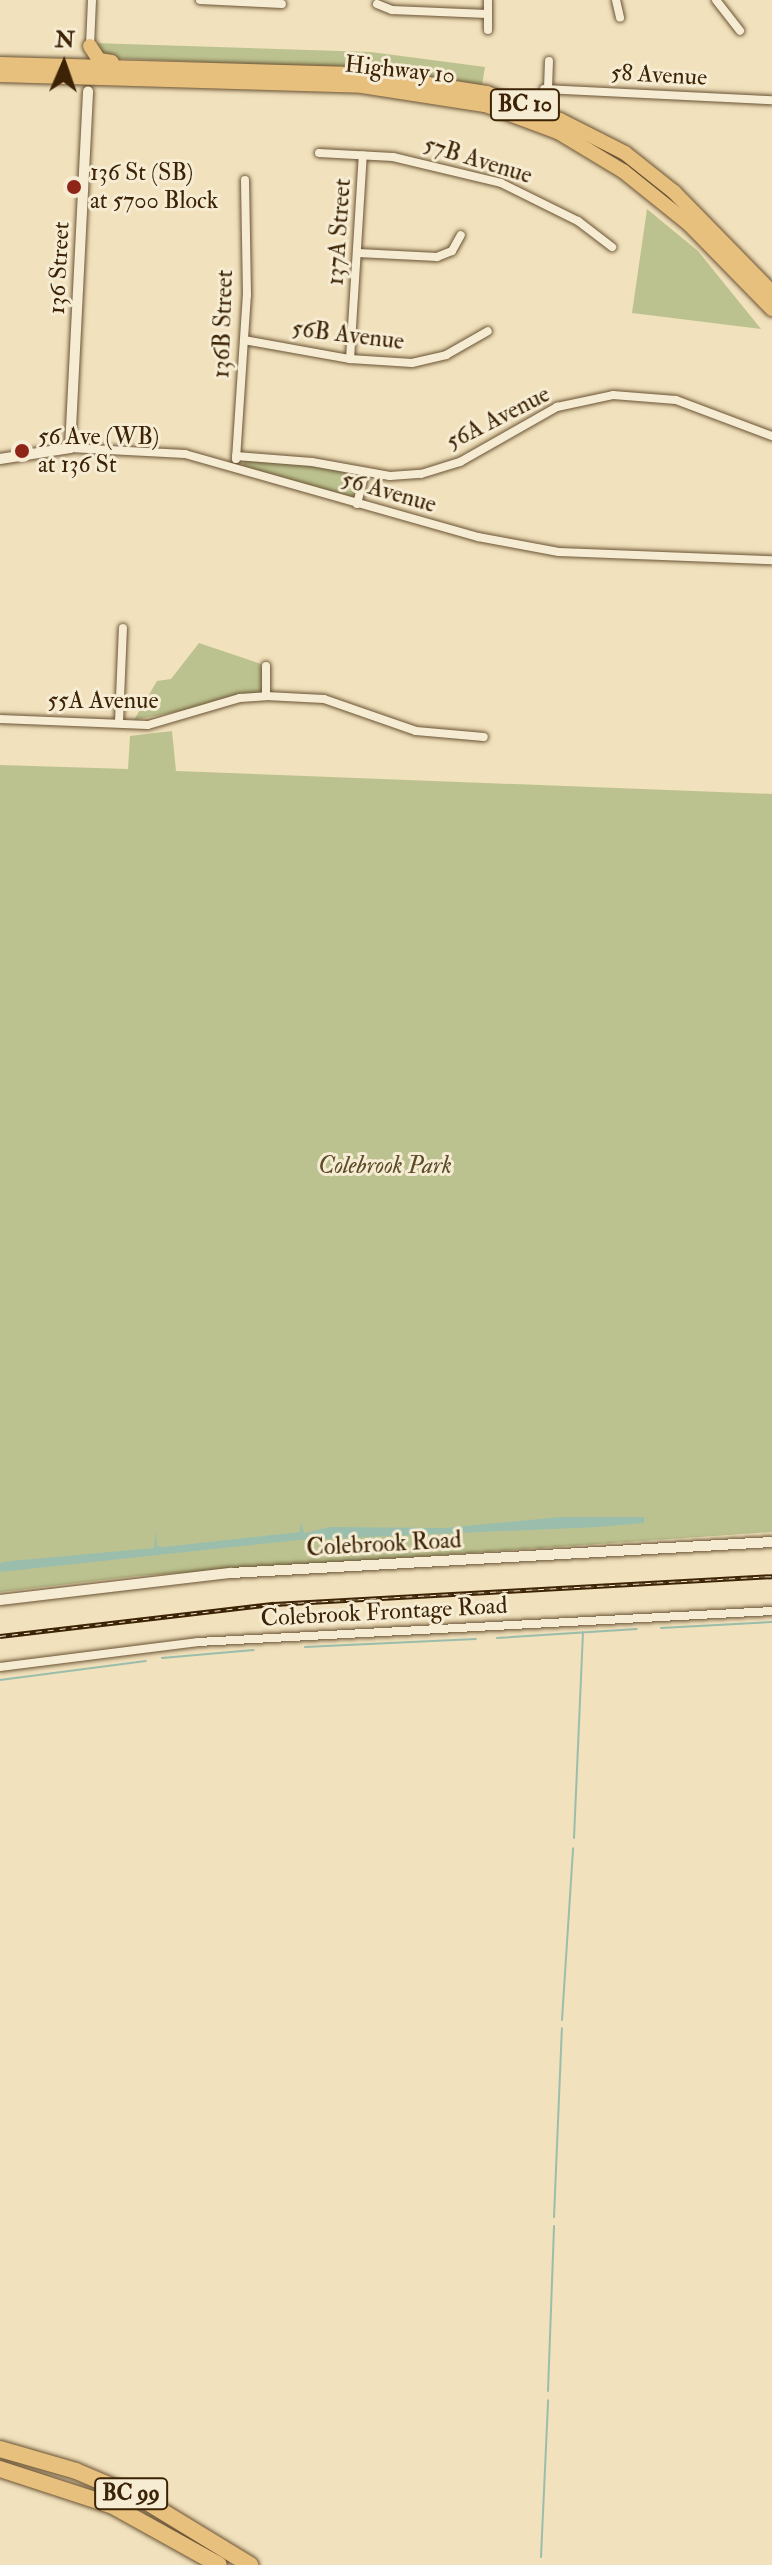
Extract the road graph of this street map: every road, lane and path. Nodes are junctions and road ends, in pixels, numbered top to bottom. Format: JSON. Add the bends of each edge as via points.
{"nodes":[{"id":1,"x":92,"y":0,"type":"edge"},
{"id":2,"x":200,"y":0,"type":"edge"},
{"id":3,"x":488,"y":0,"type":"edge"},
{"id":4,"x":616,"y":0,"type":"edge"},
{"id":5,"x":716,"y":0,"type":"edge"},
{"id":6,"x":254,"y":2,"type":"edge"},
{"id":7,"x":282,"y":4,"type":"dead end"},
{"id":8,"x":377,"y":4,"type":"dead end"},
{"id":9,"x":487,"y":14,"type":"junction"},
{"id":10,"x":620,"y":18,"type":"dead end"},
{"id":11,"x":488,"y":30,"type":"dead end"},
{"id":12,"x":740,"y":31,"type":"dead end"},
{"id":13,"x":90,"y":46,"type":"junction"},
{"id":14,"x":549,"y":61,"type":"dead end"},
{"id":15,"x":0,"y":64,"type":"edge"},
{"id":16,"x":72,"y":66,"type":"junction"},
{"id":17,"x":215,"y":70,"type":"junction"},
{"id":18,"x":0,"y":78,"type":"edge"},
{"id":19,"x":103,"y":79,"type":"junction"},
{"id":20,"x":88,"y":91,"type":"junction"},
{"id":21,"x":772,"y":100,"type":"edge"},
{"id":22,"x":319,"y":153,"type":"dead end"},
{"id":23,"x":363,"y":155,"type":"junction"},
{"id":24,"x":245,"y":180,"type":"dead end"},
{"id":25,"x":461,"y":235,"type":"dead end"},
{"id":26,"x":612,"y":247,"type":"dead end"},
{"id":27,"x":358,"y":253,"type":"junction"},
{"id":28,"x":772,"y":292,"type":"edge"},
{"id":29,"x":772,"y":309,"type":"edge"},
{"id":30,"x":488,"y":331,"type":"dead end"},
{"id":31,"x":244,"y":340,"type":"junction"},
{"id":32,"x":350,"y":359,"type":"junction"},
{"id":33,"x":772,"y":436,"type":"edge"},
{"id":34,"x":70,"y":448,"type":"junction"},
{"id":35,"x":236,"y":456,"type":"junction"},
{"id":36,"x":0,"y":459,"type":"edge"},
{"id":37,"x":235,"y":469,"type":"junction"},
{"id":38,"x":365,"y":472,"type":"junction"},
{"id":39,"x":357,"y":504,"type":"junction"},
{"id":40,"x":772,"y":560,"type":"edge"},
{"id":41,"x":123,"y":628,"type":"dead end"},
{"id":42,"x":266,"y":666,"type":"dead end"},
{"id":43,"x":266,"y":696,"type":"junction"},
{"id":44,"x":0,"y":719,"type":"edge"},
{"id":45,"x":119,"y":722,"type":"junction"},
{"id":46,"x":484,"y":737,"type":"dead end"},
{"id":47,"x":772,"y":1542,"type":"edge"},
{"id":48,"x":0,"y":1600,"type":"edge"},
{"id":49,"x":772,"y":1611,"type":"edge"},
{"id":50,"x":0,"y":1667,"type":"edge"},
{"id":51,"x":0,"y":2449,"type":"edge"},
{"id":52,"x":0,"y":2469,"type":"edge"},
{"id":53,"x":219,"y":2565,"type":"edge"},
{"id":54,"x":250,"y":2565,"type":"edge"}],
"edges":[{"from":1,"to":13,"type":"street"},
{"from":2,"to":6,"type":"street"},
{"from":3,"to":9,"type":"street"},
{"from":4,"to":10,"type":"street"},
{"from":5,"to":12,"type":"street"},
{"from":6,"to":7,"type":"street"},
{"from":8,"to":9,"type":"street","via":[[392,10]]},
{"from":9,"to":11,"type":"street"},
{"from":13,"to":16,"type":"highway"},
{"from":13,"to":17,"type":"highway","via":[[103,61]]},
{"from":14,"to":21,"type":"street","name":"58 Avenue","via":[[546,89]]},
{"from":15,"to":16,"type":"highway","name":"Highway 10","number":"BC 10"},
{"from":16,"to":17,"type":"highway","name":"Highway 10","number":"BC 10"},
{"from":17,"to":28,"type":"highway","name":"Highway 10","number":"BC 10","via":[[402,77],[528,106],[625,153],[674,192]]},
{"from":18,"to":19,"type":"highway","name":"Highway 10","number":"BC 10"},
{"from":18,"to":20,"type":"highway","via":[[78,84]]},
{"from":19,"to":20,"type":"highway"},
{"from":19,"to":29,"type":"highway","name":"Highway 10","number":"BC 10","via":[[417,90],[522,117],[591,149],[653,192]]},
{"from":20,"to":34,"type":"street","name":"136 Street"},
{"from":22,"to":23,"type":"street","name":"57B Avenue"},
{"from":23,"to":26,"type":"street","name":"57B Avenue","via":[[452,168],[501,183],[578,221]]},
{"from":23,"to":27,"type":"street","name":"137A Street"},
{"from":24,"to":31,"type":"street","name":"136B Street"},
{"from":25,"to":27,"type":"street","via":[[452,251],[437,257]]},
{"from":27,"to":32,"type":"street","name":"137A Street"},
{"from":30,"to":32,"type":"street","name":"56B Avenue","via":[[446,355],[412,363]]},
{"from":31,"to":32,"type":"street","name":"56B Avenue"},
{"from":31,"to":35,"type":"street","name":"136B Street"},
{"from":33,"to":38,"type":"street","name":"56A Avenue","via":[[676,400],[613,395],[557,407],[460,462],[421,474]]},
{"from":34,"to":36,"type":"street","name":"56 Avenue"},
{"from":34,"to":37,"type":"street","name":"56 Avenue","via":[[156,450]]},
{"from":35,"to":37,"type":"street","name":"136B Street"},
{"from":35,"to":38,"type":"street","name":"56A Avenue"},
{"from":37,"to":39,"type":"street","name":"56 Avenue"},
{"from":38,"to":39,"type":"street"},
{"from":39,"to":40,"type":"street","name":"56 Avenue","via":[[478,537],[559,552]]},
{"from":41,"to":45,"type":"street"},
{"from":42,"to":43,"type":"street"},
{"from":43,"to":45,"type":"street","name":"55A Avenue","via":[[240,698],[148,725]]},
{"from":43,"to":46,"type":"street","name":"55A Avenue","via":[[324,699],[416,731]]},
{"from":44,"to":45,"type":"street","name":"55A Avenue"},
{"from":47,"to":48,"type":"street","name":"Colebrook Road","via":[[231,1573]]},
{"from":49,"to":50,"type":"street","name":"Colebrook Frontage Road","via":[[198,1642]]},
{"from":51,"to":54,"type":"highway","number":"BC 99","via":[[76,2471],[142,2499]]},
{"from":52,"to":53,"type":"highway","number":"BC 99","via":[[113,2506]]}]}
